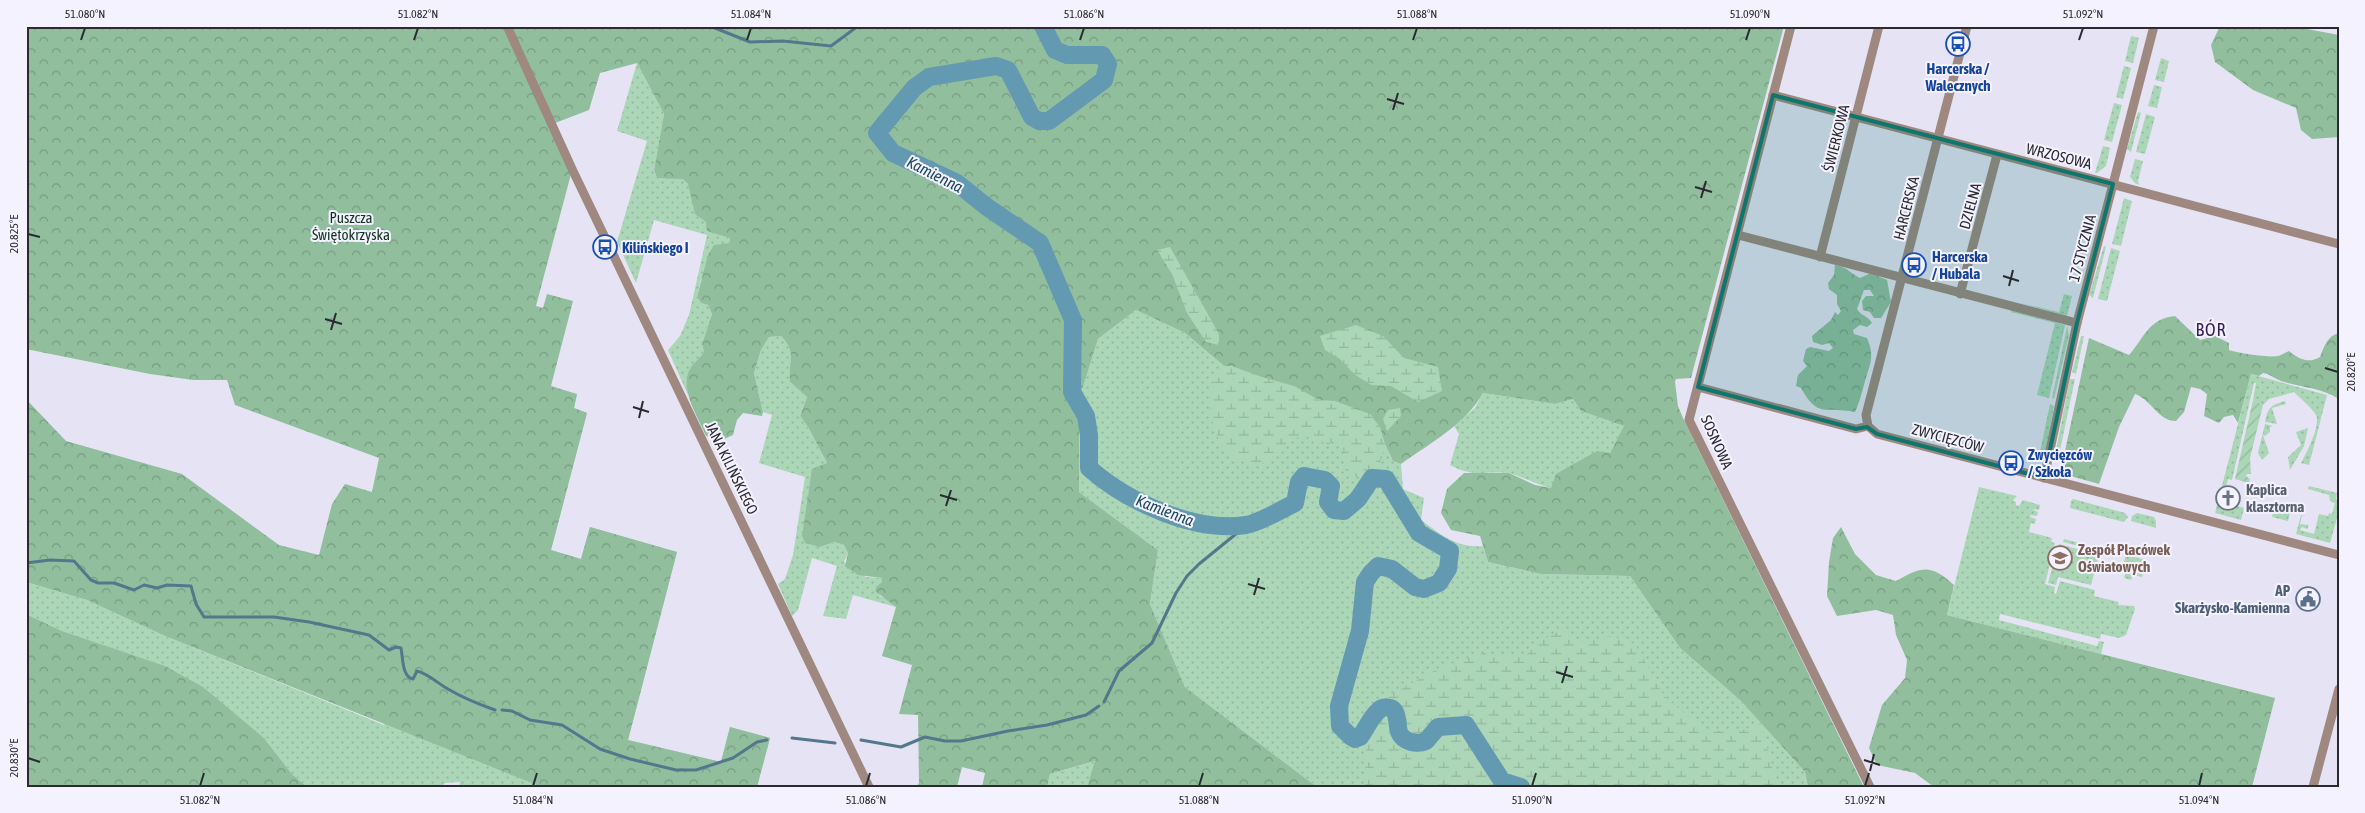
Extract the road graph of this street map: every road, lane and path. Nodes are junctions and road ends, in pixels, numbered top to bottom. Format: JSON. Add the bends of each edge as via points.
{"nodes":[{"id":1,"x":507,"y":26,"type":"edge"},
{"id":2,"x":1792,"y":26,"type":"edge"},
{"id":3,"x":1879,"y":26,"type":"edge"},
{"id":4,"x":1967,"y":26,"type":"edge"},
{"id":5,"x":2154,"y":26,"type":"edge"},
{"id":6,"x":1773,"y":95,"type":"junction"},
{"id":7,"x":1855,"y":117,"type":"junction"},
{"id":8,"x":1938,"y":140,"type":"junction"},
{"id":9,"x":1998,"y":155,"type":"junction"},
{"id":10,"x":2113,"y":184,"type":"junction"},
{"id":11,"x":1738,"y":234,"type":"junction"},
{"id":12,"x":2339,"y":244,"type":"edge"},
{"id":13,"x":1820,"y":257,"type":"junction"},
{"id":14,"x":1902,"y":278,"type":"junction"},
{"id":15,"x":1960,"y":294,"type":"junction"},
{"id":16,"x":2077,"y":323,"type":"junction"},
{"id":17,"x":1698,"y":387,"type":"junction"},
{"id":18,"x":1868,"y":426,"type":"junction"},
{"id":19,"x":2044,"y":478,"type":"junction"},
{"id":20,"x":2339,"y":555,"type":"edge"},
{"id":21,"x":2339,"y":689,"type":"edge"},
{"id":22,"x":869,"y":787,"type":"edge"},
{"id":23,"x":1870,"y":787,"type":"edge"},
{"id":24,"x":2313,"y":787,"type":"edge"}],
"edges":[{"from":1,"to":22,"type":"street","name":"JANA KILIŃSKIEGO"},
{"from":2,"to":6,"type":"street","name":"SOSNOWA"},
{"from":3,"to":7,"type":"street","name":"ŚWIERKOWA"},
{"from":4,"to":8,"type":"street","name":"HARCERSKA"},
{"from":5,"to":10,"type":"street","name":"17 STYCZNIA"},
{"from":6,"to":7,"type":"street","name":"WRZOSOWA"},
{"from":6,"to":11,"type":"street","name":"SOSNOWA"},
{"from":7,"to":8,"type":"street","name":"WRZOSOWA"},
{"from":7,"to":13,"type":"street","name":"ŚWIERKOWA"},
{"from":8,"to":9,"type":"street","name":"WRZOSOWA"},
{"from":8,"to":14,"type":"street","name":"HARCERSKA"},
{"from":9,"to":10,"type":"street","name":"WRZOSOWA"},
{"from":9,"to":15,"type":"street","name":"DZIELNA"},
{"from":10,"to":12,"type":"street","name":"WRZOSOWA"},
{"from":10,"to":16,"type":"street","name":"17 STYCZNIA"},
{"from":11,"to":13,"type":"street"},
{"from":11,"to":17,"type":"street","name":"SOSNOWA"},
{"from":13,"to":14,"type":"street"},
{"from":14,"to":15,"type":"street"},
{"from":14,"to":18,"type":"street","name":"HARCERSKA","via":[[1866,415]]},
{"from":15,"to":16,"type":"street"},
{"from":16,"to":19,"type":"street","name":"17 STYCZNIA"},
{"from":17,"to":18,"type":"street","name":"ZWYCIĘZCÓW","via":[[1856,429]]},
{"from":17,"to":23,"type":"street","name":"SOSNOWA","via":[[1689,420]]},
{"from":18,"to":19,"type":"street","name":"ZWYCIĘZCÓW","via":[[1877,434]]},
{"from":19,"to":20,"type":"street","name":"ZWYCIĘZCÓW"},
{"from":21,"to":24,"type":"street"}]}
